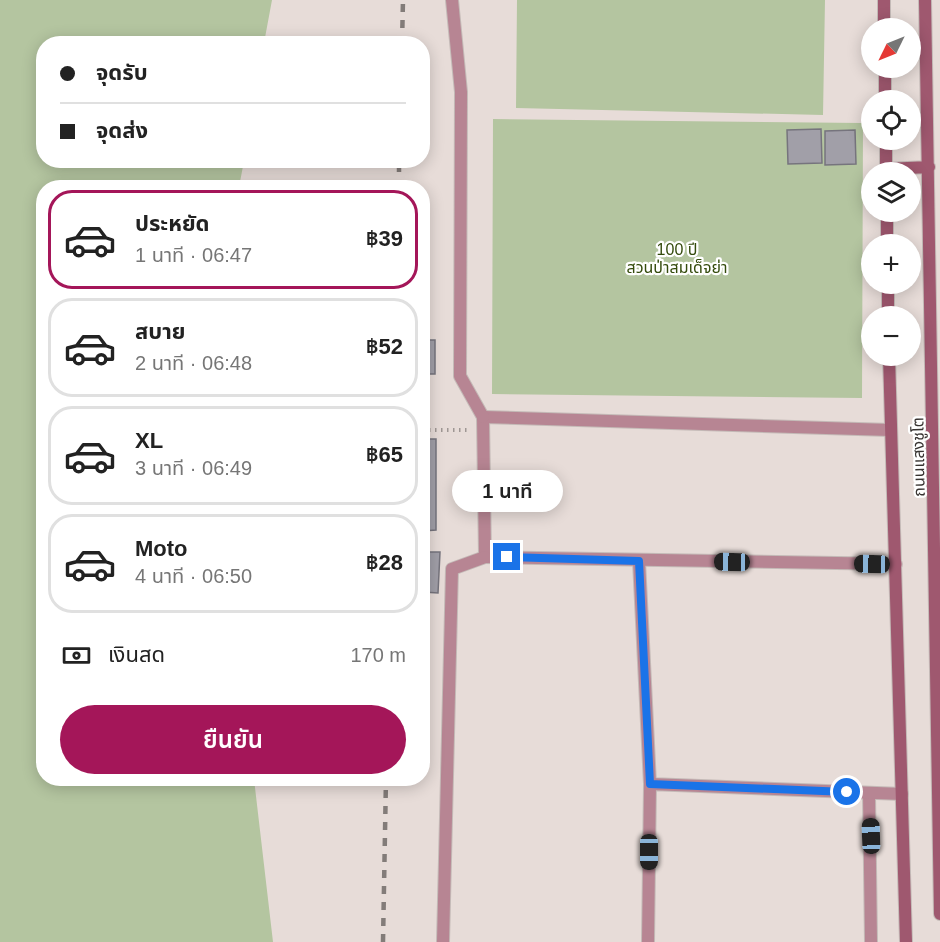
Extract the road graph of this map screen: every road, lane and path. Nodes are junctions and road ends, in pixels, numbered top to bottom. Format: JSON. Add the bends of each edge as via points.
{"nodes":[{"id":1,"x":452,"y":0,"type":"edge"},
{"id":2,"x":884,"y":0,"type":"edge"},
{"id":3,"x":925,"y":0,"type":"edge"},
{"id":4,"x":884,"y":18,"type":"edge"},
{"id":5,"x":934,"y":166,"type":"edge"},
{"id":6,"x":889,"y":366,"type":"edge"},
{"id":7,"x":483,"y":417,"type":"junction"},
{"id":8,"x":430,"y":430,"type":"edge"},
{"id":9,"x":483,"y":430,"type":"junction"},
{"id":10,"x":890,"y":430,"type":"junction"},
{"id":11,"x":485,"y":557,"type":"junction"},
{"id":12,"x":639,"y":561,"type":"junction"},
{"id":13,"x":896,"y":564,"type":"junction"},
{"id":14,"x":938,"y":578,"type":"edge"},
{"id":15,"x":650,"y":784,"type":"junction"},
{"id":16,"x":869,"y":793,"type":"junction"},
{"id":17,"x":902,"y":794,"type":"junction"},
{"id":18,"x":939,"y":866,"type":"edge"},
{"id":19,"x":940,"y":914,"type":"edge"},
{"id":20,"x":443,"y":942,"type":"edge"},
{"id":21,"x":648,"y":942,"type":"edge"},
{"id":22,"x":871,"y":942,"type":"edge"},
{"id":23,"x":906,"y":942,"type":"edge"}],
"edges":[{"from":1,"to":7,"type":"street","via":[[460,92],[460,376]]},
{"from":2,"to":4,"type":"main road"},
{"from":3,"to":5,"type":"main road","name":"ถนนแสงชูโต"},
{"from":5,"to":14,"type":"main road","name":"ถนนแสงชูโต"},
{"from":6,"to":10,"type":"main road","name":"ถนนแสงชูโต"},
{"from":7,"to":9,"type":"street"},
{"from":7,"to":10,"type":"street"},
{"from":8,"to":9,"type":"path"},
{"from":9,"to":11,"type":"street"},
{"from":10,"to":13,"type":"main road","name":"ถนนแสงชูโต"},
{"from":11,"to":12,"type":"street"},
{"from":11,"to":20,"type":"street","via":[[452,569]]},
{"from":12,"to":13,"type":"street"},
{"from":12,"to":15,"type":"street"},
{"from":13,"to":17,"type":"main road","name":"ถนนแสงชูโต"},
{"from":14,"to":18,"type":"main road","name":"ถนนแสงชูโต"},
{"from":15,"to":16,"type":"street"},
{"from":15,"to":21,"type":"street"},
{"from":16,"to":17,"type":"street"},
{"from":16,"to":22,"type":"street"},
{"from":17,"to":23,"type":"main road","name":"ถนนแสงชูโต"},
{"from":18,"to":19,"type":"main road","name":"ถนนแสงชูโต"}]}
